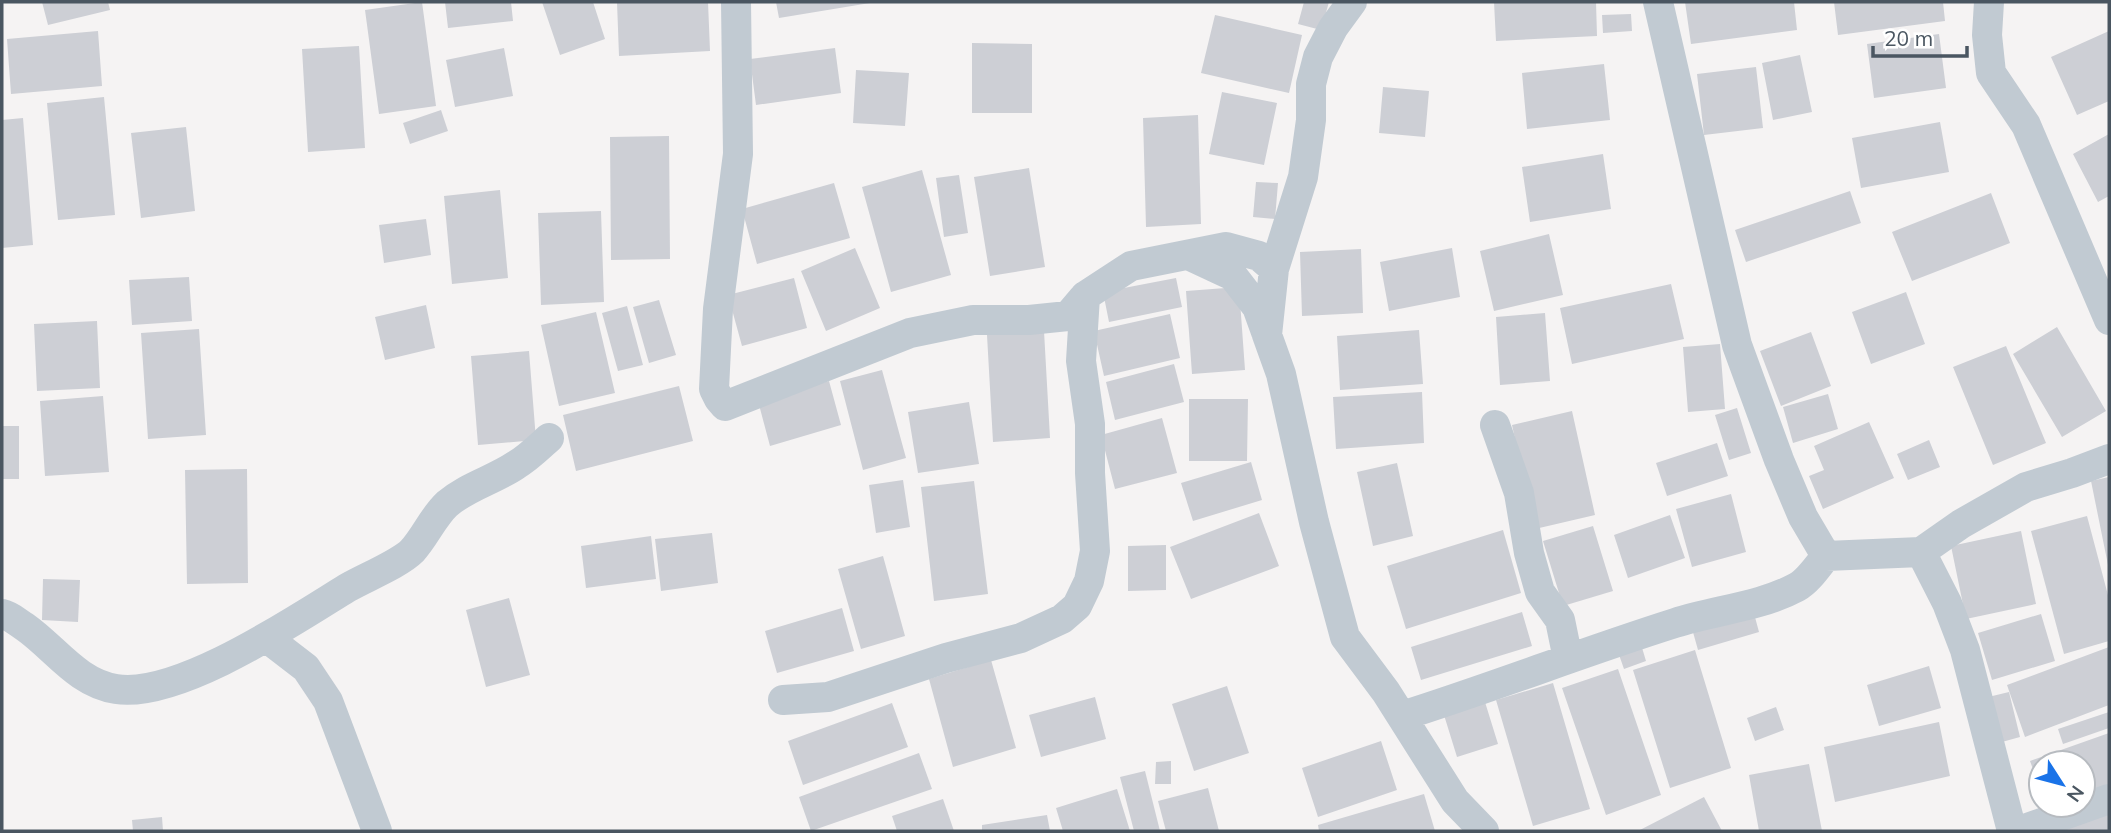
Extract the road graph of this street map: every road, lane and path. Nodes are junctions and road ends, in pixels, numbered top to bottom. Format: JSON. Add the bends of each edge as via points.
{"nodes":[{"id":1,"x":736,"y":2,"type":"edge"},
{"id":2,"x":1352,"y":2,"type":"edge"},
{"id":3,"x":1658,"y":2,"type":"edge"},
{"id":4,"x":1989,"y":2,"type":"edge"},
{"id":5,"x":1188,"y":255,"type":"junction"},
{"id":6,"x":1274,"y":269,"type":"junction"},
{"id":7,"x":1085,"y":296,"type":"junction"},
{"id":8,"x":2109,"y":320,"type":"edge"},
{"id":9,"x":1267,"y":335,"type":"junction"},
{"id":10,"x":1495,"y":425,"type":"dead end"},
{"id":11,"x":549,"y":438,"type":"dead end"},
{"id":12,"x":2109,"y":459,"type":"edge"},
{"id":13,"x":1921,"y":552,"type":"junction"},
{"id":14,"x":1826,"y":556,"type":"junction"},
{"id":15,"x":2,"y":614,"type":"edge"},
{"id":16,"x":267,"y":638,"type":"junction"},
{"id":17,"x":1568,"y":659,"type":"junction"},
{"id":18,"x":783,"y":699,"type":"dead end"},
{"id":19,"x":1402,"y":716,"type":"junction"},
{"id":20,"x":2109,"y":799,"type":"edge"},
{"id":21,"x":377,"y":831,"type":"edge"},
{"id":22,"x":1484,"y":831,"type":"edge"},
{"id":23,"x":2012,"y":831,"type":"edge"},
{"id":24,"x":2019,"y":831,"type":"edge"}],
"edges":[{"from":1,"to":7,"type":"street","via":[[738,154],[718,309],[714,389],[725,406],[910,332],[973,320],[1068,316]]},
{"from":2,"to":6,"type":"street","via":[[1318,57],[1311,84],[1303,177]]},
{"from":3,"to":14,"type":"street","via":[[1737,345],[1803,517]]},
{"from":4,"to":8,"type":"street","via":[[1991,73],[2026,125]]},
{"from":5,"to":6,"type":"street","via":[[1226,247],[1259,256]]},
{"from":5,"to":7,"type":"street","via":[[1131,266]]},
{"from":5,"to":9,"type":"street","via":[[1233,276],[1257,307]]},
{"from":6,"to":9,"type":"street"},
{"from":7,"to":18,"type":"street","via":[[1082,361],[1090,424],[1095,551],[1089,581],[1077,606],[1062,619],[1021,638],[828,696]]},
{"from":9,"to":19,"type":"street","via":[[1281,374],[1345,637]]},
{"from":10,"to":17,"type":"street","via":[[1519,493],[1540,592],[1560,620]]},
{"from":11,"to":16,"type":"street","via":[[516,465],[446,506],[411,553]]},
{"from":12,"to":13,"type":"street","via":[[2026,487]]},
{"from":13,"to":14,"type":"street"},
{"from":13,"to":23,"type":"street","via":[[1948,603],[1965,650]]},
{"from":14,"to":17,"type":"street","via":[[1800,586],[1772,598],[1676,622]]},
{"from":15,"to":16,"type":"street","via":[[36,635],[93,682],[117,689],[146,688],[191,674]]},
{"from":16,"to":21,"type":"street","via":[[306,668],[328,701]]},
{"from":17,"to":19,"type":"street"},
{"from":19,"to":22,"type":"street","via":[[1455,801]]},
{"from":20,"to":24,"type":"street"}]}
